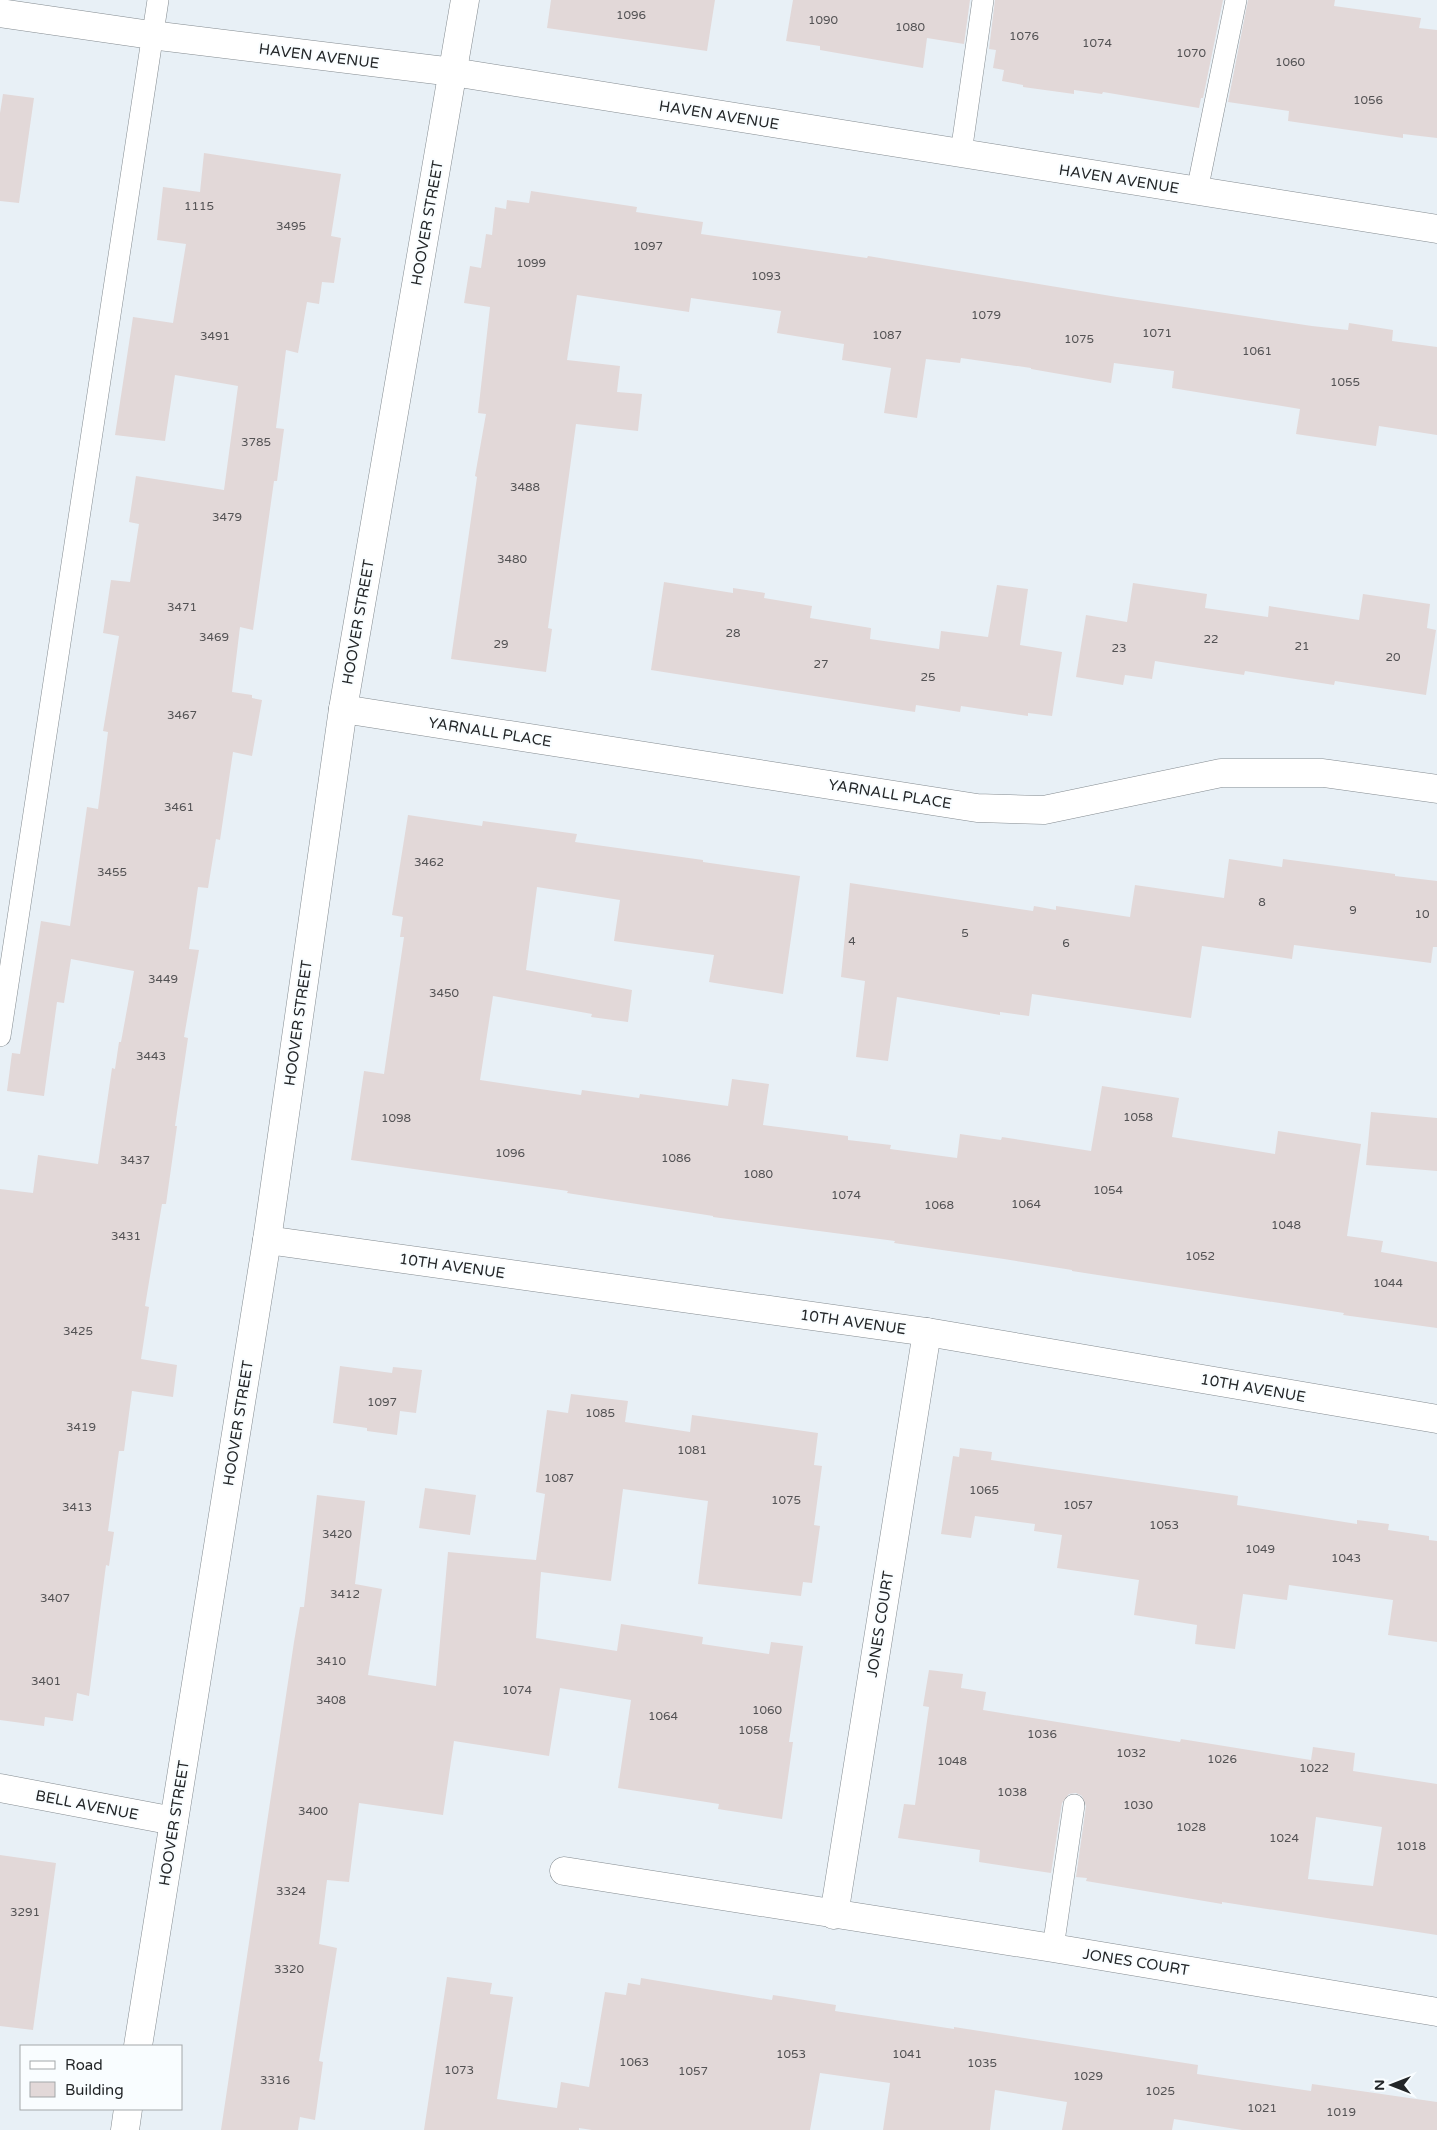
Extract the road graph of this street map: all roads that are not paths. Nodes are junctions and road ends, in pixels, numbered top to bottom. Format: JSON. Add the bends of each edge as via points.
{"nodes":[{"id":1,"x":158,"y":0,"type":"edge"},
{"id":2,"x":466,"y":0,"type":"edge"},
{"id":3,"x":983,"y":0,"type":"edge"},
{"id":4,"x":1236,"y":0,"type":"edge"},
{"id":5,"x":0,"y":13,"type":"edge"},
{"id":6,"x":151,"y":35,"type":"junction"},
{"id":7,"x":453,"y":72,"type":"junction"},
{"id":8,"x":961,"y":154,"type":"junction"},
{"id":9,"x":1197,"y":191,"type":"junction"},
{"id":10,"x":1437,"y":229,"type":"edge"},
{"id":11,"x":343,"y":710,"type":"junction"},
{"id":12,"x":1437,"y":789,"type":"edge"},
{"id":13,"x":0,"y":1036,"type":"edge"},
{"id":14,"x":267,"y":1240,"type":"junction"},
{"id":15,"x":927,"y":1332,"type":"junction"},
{"id":16,"x":1437,"y":1419,"type":"edge"},
{"id":17,"x":0,"y":1788,"type":"edge"},
{"id":18,"x":1074,"y":1805,"type":"dead end"},
{"id":19,"x":174,"y":1821,"type":"junction"},
{"id":20,"x":564,"y":1871,"type":"dead end"},
{"id":21,"x":834,"y":1915,"type":"junction"},
{"id":22,"x":1053,"y":1948,"type":"junction"},
{"id":23,"x":1437,"y":2012,"type":"edge"},
{"id":24,"x":138,"y":2045,"type":"edge"},
{"id":25,"x":128,"y":2110,"type":"edge"},
{"id":26,"x":125,"y":2130,"type":"edge"}],
"edges":[{"from":1,"to":6,"type":"lane"},
{"from":2,"to":7,"type":"street","name":"HOOVER STREET"},
{"from":3,"to":8,"type":"lane"},
{"from":4,"to":9,"type":"lane"},
{"from":5,"to":6,"type":"street","name":"HAVEN AVENUE"},
{"from":6,"to":7,"type":"street","name":"HAVEN AVENUE"},
{"from":6,"to":13,"type":"lane"},
{"from":7,"to":8,"type":"street","name":"HAVEN AVENUE"},
{"from":7,"to":11,"type":"street","name":"HOOVER STREET"},
{"from":8,"to":9,"type":"street","name":"HAVEN AVENUE"},
{"from":9,"to":10,"type":"street","name":"HAVEN AVENUE"},
{"from":11,"to":12,"type":"street","name":"YARNALL PLACE","via":[[977,808],[1044,810],[1220,773],[1323,772]]},
{"from":11,"to":14,"type":"street","name":"HOOVER STREET"},
{"from":14,"to":15,"type":"street","name":"10TH AVENUE"},
{"from":14,"to":19,"type":"street","name":"HOOVER STREET"},
{"from":15,"to":16,"type":"street","name":"10TH AVENUE"},
{"from":15,"to":21,"type":"street","name":"JONES COURT"},
{"from":17,"to":19,"type":"street","name":"BELL AVENUE"},
{"from":18,"to":22,"type":"lane"},
{"from":19,"to":24,"type":"street","name":"HOOVER STREET"},
{"from":20,"to":21,"type":"street","name":"JONES COURT"},
{"from":21,"to":22,"type":"street","name":"JONES COURT"},
{"from":22,"to":23,"type":"street","name":"JONES COURT"},
{"from":25,"to":26,"type":"street"}]}
